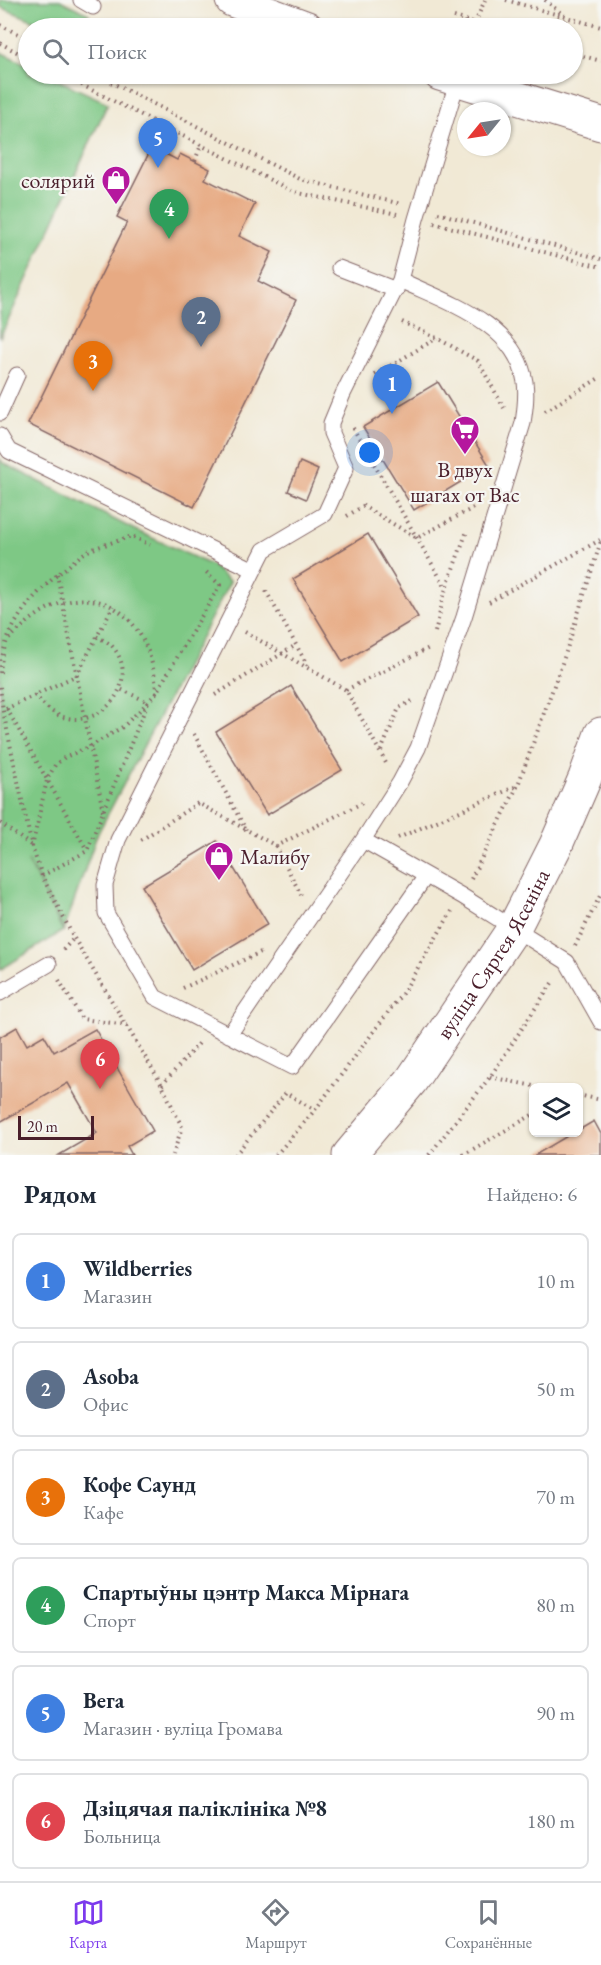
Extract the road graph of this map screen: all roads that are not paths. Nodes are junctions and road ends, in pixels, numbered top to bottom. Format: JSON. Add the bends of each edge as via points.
{"nodes":[{"id":1,"x":232,"y":0,"type":"edge"},
{"id":2,"x":280,"y":18,"type":"edge"},
{"id":3,"x":447,"y":84,"type":"edge"},
{"id":4,"x":474,"y":84,"type":"edge"},
{"id":5,"x":601,"y":124,"type":"edge"},
{"id":6,"x":339,"y":268,"type":"dead end"},
{"id":7,"x":398,"y":285,"type":"junction"},
{"id":8,"x":17,"y":375,"type":"dead end"},
{"id":9,"x":0,"y":413,"type":"edge"},
{"id":10,"x":0,"y":436,"type":"edge"},
{"id":11,"x":254,"y":570,"type":"junction"},
{"id":12,"x":601,"y":734,"type":"edge"},
{"id":13,"x":363,"y":840,"type":"junction"},
{"id":14,"x":426,"y":876,"type":"junction"},
{"id":15,"x":514,"y":928,"type":"junction"},
{"id":16,"x":49,"y":964,"type":"road end"},
{"id":17,"x":0,"y":993,"type":"edge"},
{"id":18,"x":601,"y":1022,"type":"edge"},
{"id":19,"x":229,"y":1035,"type":"junction"},
{"id":20,"x":349,"y":1155,"type":"edge"}],
"edges":[{"from":1,"to":2,"type":"main road"},
{"from":3,"to":7,"type":"lane"},
{"from":4,"to":5,"type":"main road"},
{"from":6,"to":7,"type":"lane"},
{"from":7,"to":11,"type":"lane","via":[[331,423],[331,433],[346,468],[325,514],[264,550]]},
{"from":7,"to":13,"type":"lane","via":[[459,307],[489,326],[516,357],[525,380],[526,403],[464,617],[418,748]]},
{"from":8,"to":9,"type":"lane"},
{"from":10,"to":11,"type":"lane","via":[[9,452]]},
{"from":11,"to":19,"type":"lane","via":[[118,840],[105,885],[106,913],[155,997]]},
{"from":12,"to":15,"type":"main road","name":"вуліца Сяргея Ясеніна","via":[[556,844]]},
{"from":13,"to":14,"type":"lane"},
{"from":13,"to":19,"type":"lane"},
{"from":14,"to":15,"type":"lane"},
{"from":14,"to":19,"type":"lane","via":[[292,1067]]},
{"from":15,"to":18,"type":"lane","via":[[567,962]]},
{"from":15,"to":20,"type":"main road","name":"вуліца Сяргея Ясеніна","via":[[411,1081]]},
{"from":16,"to":17,"type":"lane"}]}
